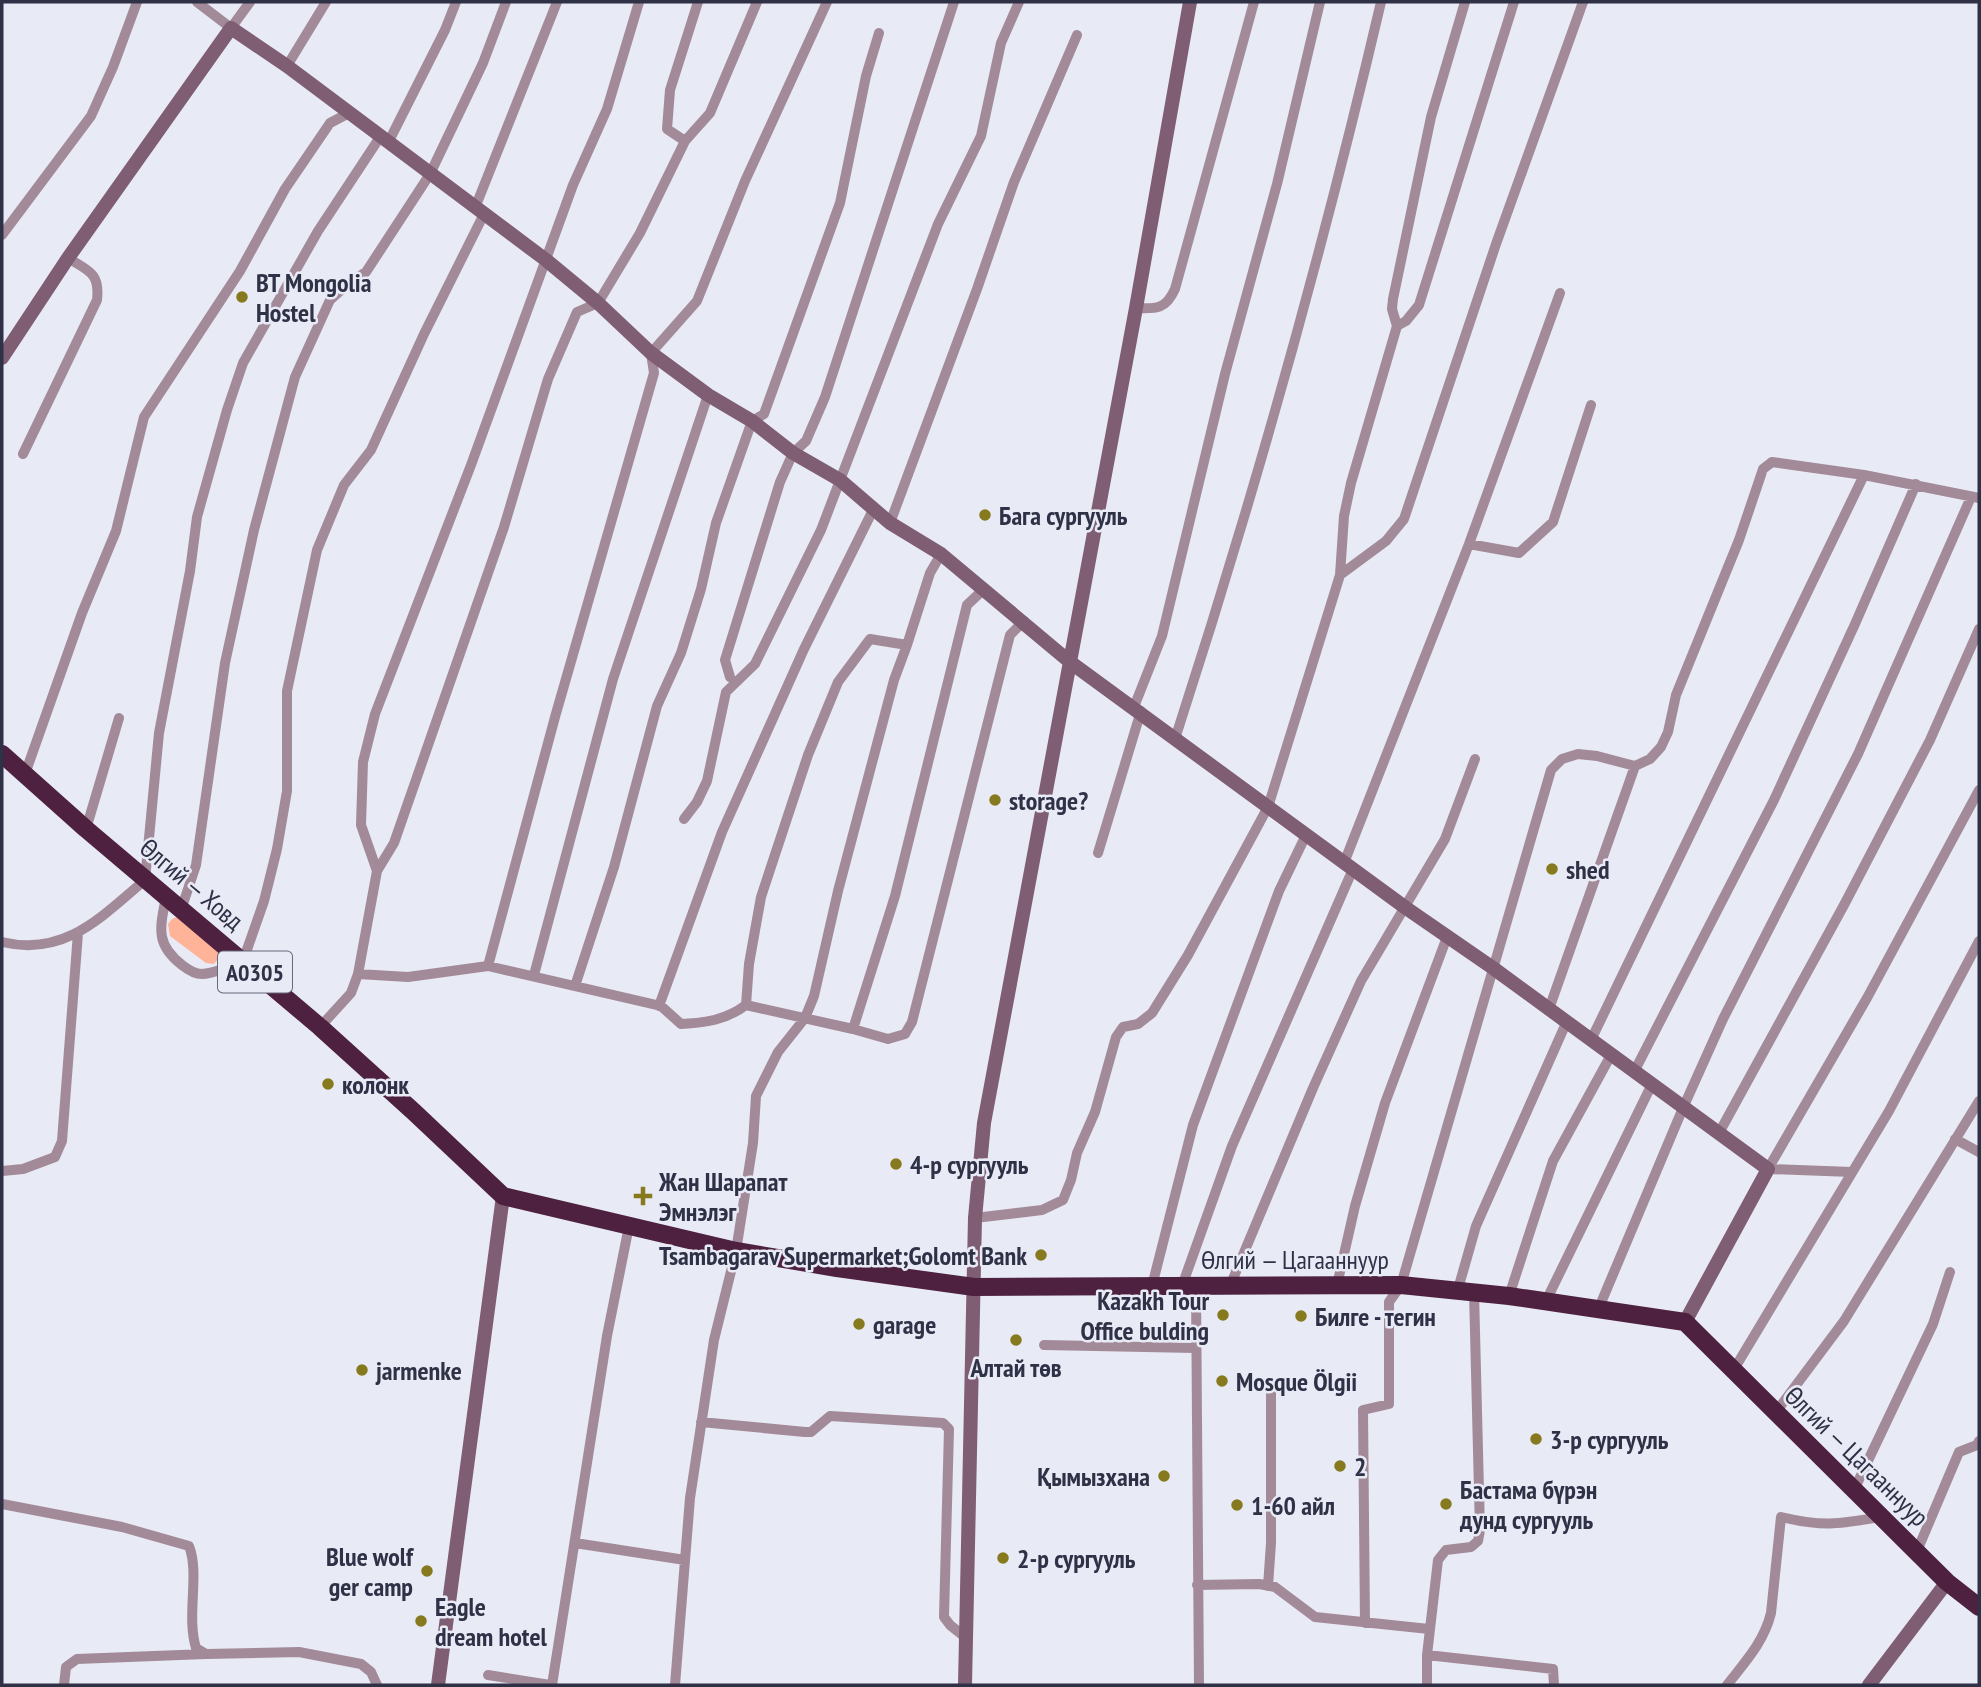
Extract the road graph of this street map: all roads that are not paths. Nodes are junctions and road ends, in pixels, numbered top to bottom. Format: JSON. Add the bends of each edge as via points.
{"nodes":[{"id":1,"x":137,"y":2,"type":"edge"},
{"id":2,"x":197,"y":2,"type":"edge"},
{"id":3,"x":250,"y":2,"type":"edge"},
{"id":4,"x":326,"y":2,"type":"edge"},
{"id":5,"x":456,"y":2,"type":"edge"},
{"id":6,"x":506,"y":2,"type":"edge"},
{"id":7,"x":557,"y":2,"type":"edge"},
{"id":8,"x":639,"y":2,"type":"edge"},
{"id":9,"x":698,"y":2,"type":"edge"},
{"id":10,"x":757,"y":2,"type":"edge"},
{"id":11,"x":827,"y":2,"type":"edge"},
{"id":12,"x":954,"y":2,"type":"edge"},
{"id":13,"x":1019,"y":2,"type":"edge"},
{"id":14,"x":1190,"y":2,"type":"edge"},
{"id":15,"x":1254,"y":2,"type":"edge"},
{"id":16,"x":1320,"y":2,"type":"edge"},
{"id":17,"x":1381,"y":2,"type":"edge"},
{"id":18,"x":1465,"y":2,"type":"edge"},
{"id":19,"x":1514,"y":2,"type":"edge"},
{"id":20,"x":1583,"y":2,"type":"edge"},
{"id":21,"x":231,"y":28,"type":"junction"},
{"id":22,"x":879,"y":33,"type":"dead end"},
{"id":23,"x":1077,"y":34,"type":"dead end"},
{"id":24,"x":287,"y":66,"type":"junction"},
{"id":25,"x":349,"y":113,"type":"junction"},
{"id":26,"x":384,"y":140,"type":"junction"},
{"id":27,"x":685,"y":141,"type":"junction"},
{"id":28,"x":430,"y":174,"type":"junction"},
{"id":29,"x":480,"y":211,"type":"junction"},
{"id":30,"x":2,"y":235,"type":"edge"},
{"id":31,"x":68,"y":258,"type":"junction"},
{"id":32,"x":546,"y":260,"type":"junction"},
{"id":33,"x":1560,"y":293,"type":"dead end"},
{"id":34,"x":598,"y":303,"type":"junction"},
{"id":35,"x":1136,"y":307,"type":"junction"},
{"id":36,"x":1397,"y":326,"type":"junction"},
{"id":37,"x":651,"y":353,"type":"junction"},
{"id":38,"x":2,"y":358,"type":"edge"},
{"id":39,"x":708,"y":395,"type":"junction"},
{"id":40,"x":1591,"y":405,"type":"dead end"},
{"id":41,"x":752,"y":421,"type":"junction"},
{"id":42,"x":793,"y":453,"type":"junction"},
{"id":43,"x":23,"y":454,"type":"dead end"},
{"id":44,"x":1864,"y":475,"type":"junction"},
{"id":45,"x":840,"y":480,"type":"junction"},
{"id":46,"x":1916,"y":484,"type":"junction"},
{"id":47,"x":1975,"y":497,"type":"edge"},
{"id":48,"x":873,"y":510,"type":"junction"},
{"id":49,"x":890,"y":523,"type":"junction"},
{"id":50,"x":1469,"y":544,"type":"junction"},
{"id":51,"x":941,"y":554,"type":"junction"},
{"id":52,"x":1340,"y":575,"type":"junction"},
{"id":53,"x":983,"y":590,"type":"junction"},
{"id":54,"x":1024,"y":621,"type":"junction"},
{"id":55,"x":1979,"y":629,"type":"edge"},
{"id":56,"x":908,"y":645,"type":"junction"},
{"id":57,"x":1070,"y":662,"type":"junction"},
{"id":58,"x":730,"y":677,"type":"dead end"},
{"id":59,"x":1138,"y":709,"type":"junction"},
{"id":60,"x":119,"y":719,"type":"dead end"},
{"id":61,"x":1175,"y":738,"type":"junction"},
{"id":62,"x":2,"y":754,"type":"edge"},
{"id":63,"x":1475,"y":759,"type":"dead end"},
{"id":64,"x":1635,"y":766,"type":"junction"},
{"id":65,"x":25,"y":774,"type":"junction"},
{"id":66,"x":1979,"y":790,"type":"edge"},
{"id":67,"x":1268,"y":807,"type":"junction"},
{"id":68,"x":684,"y":819,"type":"dead end"},
{"id":69,"x":86,"y":830,"type":"junction"},
{"id":70,"x":1306,"y":835,"type":"junction"},
{"id":71,"x":1098,"y":853,"type":"dead end"},
{"id":72,"x":1348,"y":866,"type":"junction"},
{"id":73,"x":377,"y":871,"type":"junction"},
{"id":74,"x":145,"y":880,"type":"junction"},
{"id":75,"x":166,"y":897,"type":"junction"},
{"id":76,"x":1406,"y":908,"type":"junction"},
{"id":77,"x":181,"y":909,"type":"junction"},
{"id":78,"x":78,"y":933,"type":"junction"},
{"id":79,"x":1447,"y":937,"type":"junction"},
{"id":80,"x":1979,"y":941,"type":"edge"},
{"id":81,"x":2,"y":942,"type":"edge"},
{"id":82,"x":245,"y":963,"type":"junction"},
{"id":83,"x":488,"y":966,"type":"junction"},
{"id":84,"x":1493,"y":968,"type":"junction"},
{"id":85,"x":358,"y":974,"type":"junction"},
{"id":86,"x":534,"y":975,"type":"junction"},
{"id":87,"x":575,"y":986,"type":"junction"},
{"id":88,"x":746,"y":1005,"type":"junction"},
{"id":89,"x":659,"y":1006,"type":"junction"},
{"id":90,"x":1549,"y":1009,"type":"junction"},
{"id":91,"x":805,"y":1018,"type":"junction"},
{"id":92,"x":1567,"y":1021,"type":"junction"},
{"id":93,"x":320,"y":1027,"type":"junction"},
{"id":94,"x":853,"y":1029,"type":"junction"},
{"id":95,"x":1591,"y":1040,"type":"junction"},
{"id":96,"x":1611,"y":1055,"type":"junction"},
{"id":97,"x":1634,"y":1072,"type":"junction"},
{"id":98,"x":1652,"y":1084,"type":"junction"},
{"id":99,"x":1979,"y":1101,"type":"edge"},
{"id":100,"x":1683,"y":1108,"type":"junction"},
{"id":101,"x":1719,"y":1133,"type":"junction"},
{"id":102,"x":1955,"y":1139,"type":"junction"},
{"id":103,"x":1979,"y":1152,"type":"edge"},
{"id":104,"x":1768,"y":1170,"type":"junction"},
{"id":105,"x":2,"y":1171,"type":"edge"},
{"id":106,"x":1853,"y":1172,"type":"junction"},
{"id":107,"x":503,"y":1196,"type":"junction"},
{"id":108,"x":975,"y":1218,"type":"junction"},
{"id":109,"x":629,"y":1226,"type":"junction"},
{"id":110,"x":736,"y":1251,"type":"junction"},
{"id":111,"x":1950,"y":1272,"type":"dead end"},
{"id":112,"x":1337,"y":1285,"type":"junction"},
{"id":113,"x":1401,"y":1285,"type":"junction"},
{"id":114,"x":1152,"y":1286,"type":"junction"},
{"id":115,"x":1189,"y":1286,"type":"junction"},
{"id":116,"x":974,"y":1287,"type":"junction"},
{"id":117,"x":1229,"y":1287,"type":"junction"},
{"id":118,"x":1466,"y":1291,"type":"junction"},
{"id":119,"x":1509,"y":1296,"type":"junction"},
{"id":120,"x":1545,"y":1303,"type":"junction"},
{"id":121,"x":1598,"y":1310,"type":"junction"},
{"id":122,"x":1685,"y":1322,"type":"junction"},
{"id":123,"x":1044,"y":1345,"type":"dead end"},
{"id":124,"x":1195,"y":1348,"type":"junction"},
{"id":125,"x":1732,"y":1371,"type":"junction"},
{"id":126,"x":1271,"y":1391,"type":"dead end"},
{"id":127,"x":1776,"y":1412,"type":"junction"},
{"id":128,"x":701,"y":1422,"type":"junction"},
{"id":129,"x":1979,"y":1441,"type":"edge"},
{"id":130,"x":1854,"y":1490,"type":"junction"},
{"id":131,"x":2,"y":1504,"type":"edge"},
{"id":132,"x":1881,"y":1517,"type":"junction"},
{"id":133,"x":575,"y":1543,"type":"junction"},
{"id":134,"x":1917,"y":1550,"type":"junction"},
{"id":135,"x":685,"y":1559,"type":"junction"},
{"id":136,"x":1947,"y":1583,"type":"junction"},
{"id":137,"x":1197,"y":1585,"type":"junction"},
{"id":138,"x":1268,"y":1586,"type":"junction"},
{"id":139,"x":1979,"y":1607,"type":"edge"},
{"id":140,"x":1365,"y":1623,"type":"junction"},
{"id":141,"x":1429,"y":1629,"type":"junction"},
{"id":142,"x":965,"y":1637,"type":"junction"},
{"id":143,"x":206,"y":1654,"type":"junction"},
{"id":144,"x":1427,"y":1654,"type":"junction"},
{"id":145,"x":488,"y":1675,"type":"dead end"},
{"id":146,"x":64,"y":1685,"type":"edge"},
{"id":147,"x":377,"y":1685,"type":"edge"},
{"id":148,"x":438,"y":1685,"type":"edge"},
{"id":149,"x":551,"y":1685,"type":"edge"},
{"id":150,"x":675,"y":1685,"type":"edge"},
{"id":151,"x":965,"y":1685,"type":"edge"},
{"id":152,"x":1199,"y":1685,"type":"edge"},
{"id":153,"x":1427,"y":1685,"type":"edge"},
{"id":154,"x":1554,"y":1685,"type":"edge"},
{"id":155,"x":1727,"y":1685,"type":"edge"},
{"id":156,"x":1869,"y":1685,"type":"edge"}],
"edges":[{"from":1,"to":30,"type":"street","via":[[92,116]]},
{"from":2,"to":21,"type":"street"},
{"from":3,"to":21,"type":"street"},
{"from":4,"to":24,"type":"street"},
{"from":5,"to":26,"type":"street"},
{"from":6,"to":28,"type":"street","via":[[483,63]]},
{"from":7,"to":29,"type":"street"},
{"from":8,"to":32,"type":"street","via":[[607,109]]},
{"from":9,"to":27,"type":"street","via":[[670,90],[667,129]]},
{"from":10,"to":27,"type":"street","via":[[710,113]]},
{"from":11,"to":37,"type":"street","via":[[745,181],[697,301]]},
{"from":12,"to":42,"type":"street","via":[[825,397],[806,441]]},
{"from":13,"to":45,"type":"street","via":[[1002,43],[981,136],[938,224]]},
{"from":14,"to":35,"type":"street"},
{"from":15,"to":35,"type":"street","via":[[1175,289],[1161,307]]},
{"from":16,"to":59,"type":"street","via":[[1162,636]]},
{"from":17,"to":61,"type":"street","via":[[1287,369],[1231,567]]},
{"from":18,"to":36,"type":"street","via":[[1431,117],[1392,299]]},
{"from":19,"to":36,"type":"street","via":[[1419,305]]},
{"from":20,"to":52,"type":"street","via":[[1491,257],[1404,519],[1387,541]]},
{"from":21,"to":24,"type":"street"},
{"from":21,"to":31,"type":"street"},
{"from":22,"to":41,"type":"street","via":[[840,203],[764,414]]},
{"from":23,"to":49,"type":"street","via":[[1014,182]]},
{"from":24,"to":25,"type":"street"},
{"from":25,"to":26,"type":"street"},
{"from":25,"to":65,"type":"street","via":[[330,123],[285,189],[240,271],[144,417],[116,530]]},
{"from":26,"to":28,"type":"street"},
{"from":26,"to":74,"type":"street","via":[[318,231],[243,363],[226,410],[197,517],[159,733]]},
{"from":27,"to":34,"type":"street","via":[[640,233]]},
{"from":28,"to":29,"type":"street"},
{"from":28,"to":77,"type":"street","via":[[366,272],[330,300],[295,377],[225,663],[197,865]]},
{"from":29,"to":32,"type":"street"},
{"from":29,"to":82,"type":"street","via":[[371,450],[344,485],[317,550],[287,691],[288,791]]},
{"from":31,"to":38,"type":"street"},
{"from":31,"to":43,"type":"street","via":[[93,274],[99,285],[97,300]]},
{"from":32,"to":34,"type":"street"},
{"from":32,"to":73,"type":"street","via":[[375,714],[363,762],[361,825]]},
{"from":33,"to":50,"type":"street"},
{"from":34,"to":37,"type":"street"},
{"from":34,"to":73,"type":"street","via":[[577,312],[548,379],[504,527],[394,843]]},
{"from":35,"to":57,"type":"street"},
{"from":36,"to":52,"type":"street","via":[[1351,482]]},
{"from":37,"to":39,"type":"street"},
{"from":37,"to":83,"type":"street","via":[[654,373]]},
{"from":39,"to":41,"type":"street"},
{"from":39,"to":86,"type":"street","via":[[613,679]]},
{"from":40,"to":50,"type":"street","via":[[1553,522],[1519,554]]},
{"from":41,"to":42,"type":"street"},
{"from":41,"to":87,"type":"street","via":[[716,523],[681,653],[657,706],[614,867]]},
{"from":42,"to":45,"type":"street"},
{"from":42,"to":58,"type":"street","via":[[725,660]]},
{"from":44,"to":46,"type":"street"},
{"from":44,"to":64,"type":"street","via":[[1772,462],[1763,470],[1740,540],[1676,695],[1668,732],[1650,760]]},
{"from":44,"to":95,"type":"street"},
{"from":45,"to":48,"type":"street"},
{"from":45,"to":68,"type":"street","via":[[810,555],[755,664],[726,692],[707,781]]},
{"from":46,"to":47,"type":"street"},
{"from":46,"to":97,"type":"street","via":[[1774,800]]},
{"from":47,"to":100,"type":"street","via":[[1858,754],[1723,1019]]},
{"from":48,"to":49,"type":"street"},
{"from":48,"to":89,"type":"street","via":[[722,832]]},
{"from":49,"to":51,"type":"street"},
{"from":50,"to":72,"type":"street"},
{"from":51,"to":53,"type":"street"},
{"from":51,"to":56,"type":"street","via":[[930,573]]},
{"from":52,"to":67,"type":"street"},
{"from":53,"to":54,"type":"street"},
{"from":53,"to":94,"type":"street","via":[[967,605],[895,896]]},
{"from":54,"to":57,"type":"street"},
{"from":54,"to":94,"type":"street","via":[[1010,635],[912,1022],[905,1034],[888,1039]]},
{"from":55,"to":101,"type":"street","via":[[1930,740]]},
{"from":56,"to":88,"type":"street","via":[[870,639],[838,682],[808,755],[761,897]]},
{"from":56,"to":91,"type":"street","via":[[894,680]]},
{"from":57,"to":59,"type":"street"},
{"from":57,"to":108,"type":"street","via":[[984,1123]]},
{"from":59,"to":61,"type":"street"},
{"from":59,"to":71,"type":"street"},
{"from":60,"to":69,"type":"street"},
{"from":61,"to":67,"type":"street"},
{"from":62,"to":65,"type":"highway","name":"Өлгий — Ховд","number":"A0305"},
{"from":63,"to":76,"type":"street","via":[[1445,839]]},
{"from":64,"to":84,"type":"street","via":[[1578,754],[1562,759],[1551,770]]},
{"from":64,"to":90,"type":"street"},
{"from":65,"to":69,"type":"highway","name":"Өлгий — Ховд","number":"A0305"},
{"from":66,"to":104,"type":"street"},
{"from":67,"to":70,"type":"street"},
{"from":67,"to":108,"type":"street","via":[[1152,1013],[1138,1024],[1123,1027],[1116,1037],[1063,1200],[1042,1210]]},
{"from":69,"to":74,"type":"highway","name":"Өлгий — Ховд","number":"A0305"},
{"from":70,"to":72,"type":"street"},
{"from":70,"to":114,"type":"street","via":[[1279,891],[1193,1125]]},
{"from":72,"to":76,"type":"street"},
{"from":72,"to":115,"type":"street","via":[[1232,1146]]},
{"from":73,"to":85,"type":"street"},
{"from":74,"to":75,"type":"highway","name":"Өлгий — Ховд","number":"A0305"},
{"from":74,"to":78,"type":"street"},
{"from":75,"to":77,"type":"highway","name":"Өлгий — Ховд","number":"A0305"},
{"from":75,"to":82,"type":"street","via":[[162,943],[173,958],[202,974]]},
{"from":76,"to":79,"type":"street"},
{"from":76,"to":117,"type":"street","via":[[1361,981]]},
{"from":77,"to":82,"type":"highway","name":"Өлгий — Ховд","number":"A0305"},
{"from":78,"to":81,"type":"street","via":[[52,943]]},
{"from":78,"to":105,"type":"street","via":[[62,1141],[55,1157]]},
{"from":79,"to":84,"type":"street"},
{"from":79,"to":112,"type":"street","via":[[1385,1103]]},
{"from":80,"to":106,"type":"street"},
{"from":82,"to":93,"type":"highway","name":"Өлгий — Ховд","number":"A0305"},
{"from":83,"to":85,"type":"street","via":[[408,977]]},
{"from":83,"to":86,"type":"street"},
{"from":84,"to":90,"type":"street"},
{"from":84,"to":113,"type":"street"},
{"from":85,"to":93,"type":"street","via":[[351,993]]},
{"from":86,"to":87,"type":"street"},
{"from":87,"to":89,"type":"street"},
{"from":88,"to":89,"type":"street","via":[[708,1023],[681,1024]]},
{"from":88,"to":91,"type":"street"},
{"from":90,"to":92,"type":"street"},
{"from":91,"to":94,"type":"street"},
{"from":91,"to":110,"type":"street","via":[[778,1052],[756,1096]]},
{"from":92,"to":95,"type":"street"},
{"from":92,"to":118,"type":"street","via":[[1476,1226]]},
{"from":93,"to":107,"type":"highway","name":"Өлгий — Ховд","number":"A0305"},
{"from":95,"to":96,"type":"street"},
{"from":96,"to":97,"type":"street"},
{"from":96,"to":119,"type":"street","via":[[1553,1160]]},
{"from":97,"to":98,"type":"street"},
{"from":98,"to":100,"type":"street"},
{"from":98,"to":120,"type":"street"},
{"from":99,"to":102,"type":"street"},
{"from":100,"to":101,"type":"street"},
{"from":100,"to":121,"type":"street"},
{"from":101,"to":104,"type":"street"},
{"from":102,"to":103,"type":"street"},
{"from":102,"to":127,"type":"street","via":[[1844,1321]]},
{"from":104,"to":106,"type":"street"},
{"from":104,"to":122,"type":"street"},
{"from":106,"to":125,"type":"street"},
{"from":107,"to":109,"type":"highway","name":"Өлгий — Цагааннуур"},
{"from":107,"to":148,"type":"street"},
{"from":108,"to":116,"type":"street"},
{"from":109,"to":110,"type":"highway","name":"Өлгий — Цагааннуур"},
{"from":109,"to":133,"type":"street"},
{"from":110,"to":116,"type":"highway","name":"Өлгий — Цагааннуур"},
{"from":110,"to":128,"type":"street","via":[[714,1340]]},
{"from":111,"to":130,"type":"street","via":[[1928,1335]]},
{"from":112,"to":113,"type":"highway","name":"Өлгий — Цагааннуур"},
{"from":112,"to":117,"type":"highway","name":"Өлгий — Цагааннуур"},
{"from":113,"to":118,"type":"highway","name":"Өлгий — Цагааннуур"},
{"from":113,"to":140,"type":"street","via":[[1389,1302],[1389,1404],[1363,1410]]},
{"from":114,"to":115,"type":"highway","name":"Өлгий — Цагааннуур"},
{"from":114,"to":116,"type":"highway","name":"Өлгий — Цагааннуур"},
{"from":115,"to":117,"type":"highway","name":"Өлгий — Цагааннуур"},
{"from":115,"to":124,"type":"street"},
{"from":116,"to":142,"type":"street"},
{"from":118,"to":119,"type":"highway","name":"Өлгий — Цагааннуур"},
{"from":118,"to":141,"type":"street","via":[[1480,1530],[1471,1547],[1446,1550],[1438,1560]]},
{"from":119,"to":120,"type":"highway","name":"Өлгий — Цагааннуур"},
{"from":120,"to":121,"type":"highway","name":"Өлгий — Цагааннуур"},
{"from":121,"to":122,"type":"highway","name":"Өлгий — Цагааннуур"},
{"from":122,"to":125,"type":"highway","name":"Өлгий — Цагааннуур"},
{"from":123,"to":124,"type":"street"},
{"from":124,"to":137,"type":"street"},
{"from":125,"to":127,"type":"highway","name":"Өлгий — Цагааннуур"},
{"from":126,"to":138,"type":"street"},
{"from":127,"to":130,"type":"highway","name":"Өлгий — Цагааннуур"},
{"from":128,"to":135,"type":"street"},
{"from":128,"to":142,"type":"street","via":[[805,1433],[830,1416],[943,1423],[949,1429],[944,1617]]},
{"from":129,"to":134,"type":"street","via":[[1959,1452]]},
{"from":130,"to":132,"type":"highway","name":"Өлгий — Цагааннуур"},
{"from":131,"to":143,"type":"street","via":[[122,1527],[189,1546],[194,1559],[193,1638]]},
{"from":132,"to":134,"type":"highway","name":"Өлгий — Цагааннуур"},
{"from":132,"to":155,"type":"street","via":[[1837,1525],[1781,1517],[1768,1626]]},
{"from":133,"to":135,"type":"street"},
{"from":133,"to":149,"type":"street"},
{"from":134,"to":136,"type":"highway","name":"Өлгий — Цагааннуур"},
{"from":135,"to":150,"type":"street"},
{"from":136,"to":139,"type":"highway","name":"Өлгий — Цагааннуур"},
{"from":136,"to":156,"type":"street"},
{"from":137,"to":138,"type":"street"},
{"from":137,"to":152,"type":"street"},
{"from":138,"to":140,"type":"street","via":[[1315,1616]]},
{"from":140,"to":141,"type":"street"},
{"from":141,"to":144,"type":"street"},
{"from":142,"to":151,"type":"street"},
{"from":143,"to":146,"type":"street","via":[[77,1659],[66,1667]]},
{"from":143,"to":147,"type":"street","via":[[299,1652],[361,1664]]},
{"from":144,"to":153,"type":"street"},
{"from":144,"to":154,"type":"street","via":[[1553,1669]]},
{"from":145,"to":149,"type":"street"}]}
